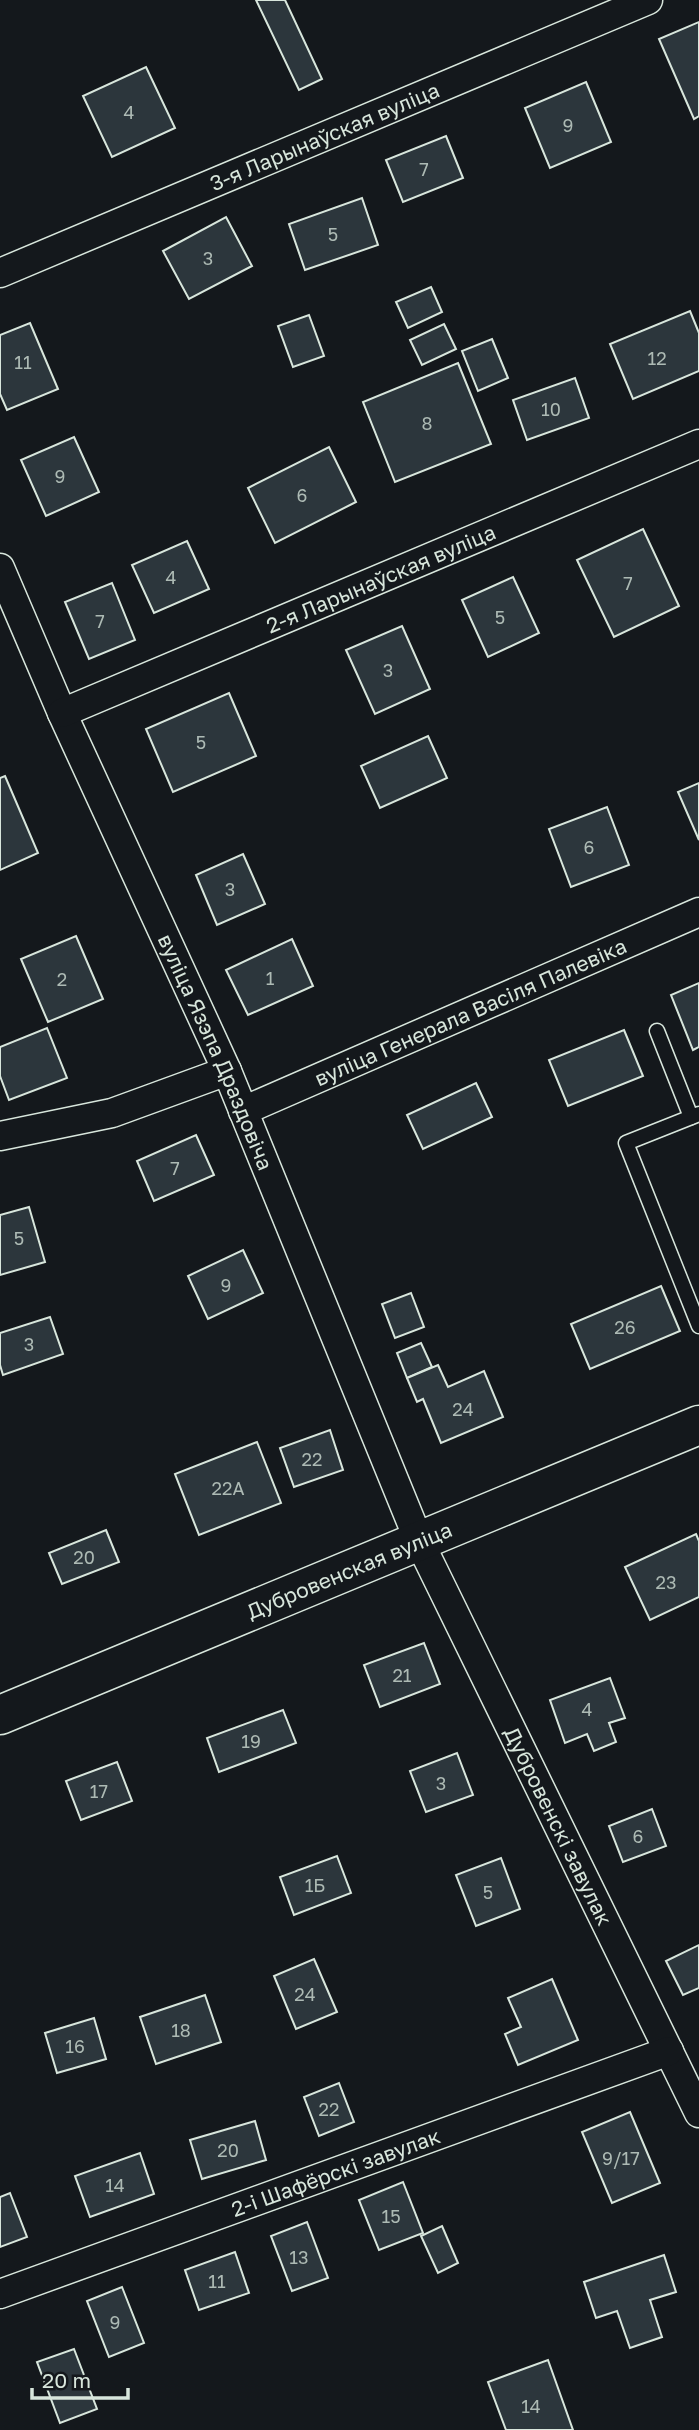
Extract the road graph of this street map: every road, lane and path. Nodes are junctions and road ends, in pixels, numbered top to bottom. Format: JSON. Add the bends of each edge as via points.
{"nodes":[{"id":1,"x":648,"y":0,"type":"edge"},
{"id":2,"x":0,"y":273,"type":"edge"},
{"id":3,"x":699,"y":444,"type":"edge"},
{"id":4,"x":0,"y":568,"type":"edge"},
{"id":5,"x":62,"y":713,"type":"junction"},
{"id":6,"x":699,"y":912,"type":"edge"},
{"id":7,"x":656,"y":1031,"type":"dead end"},
{"id":8,"x":227,"y":1071,"type":"junction"},
{"id":9,"x":243,"y":1111,"type":"junction"},
{"id":10,"x":695,"y":1116,"type":"edge"},
{"id":11,"x":0,"y":1136,"type":"edge"},
{"id":12,"x":699,"y":1326,"type":"edge"},
{"id":13,"x":699,"y":1425,"type":"edge"},
{"id":14,"x":419,"y":1541,"type":"junction"},
{"id":15,"x":0,"y":1715,"type":"edge"},
{"id":16,"x":669,"y":2050,"type":"junction"},
{"id":17,"x":699,"y":2113,"type":"edge"},
{"id":18,"x":0,"y":2294,"type":"edge"}],
"edges":[{"from":1,"to":2,"type":"street","name":"3-я Ларынаўская вуліца"},
{"from":3,"to":5,"type":"street","name":"2-я Ларынаўская вуліца"},
{"from":4,"to":5,"type":"street","name":"вуліца Язэпа Драздовіча"},
{"from":5,"to":8,"type":"street","name":"вуліца Язэпа Драздовіча"},
{"from":6,"to":9,"type":"street","name":"вуліца Генерала Васіля Палевіка"},
{"from":7,"to":10,"type":"lane"},
{"from":8,"to":9,"type":"street","name":"вуліца Язэпа Драздовіча"},
{"from":8,"to":11,"type":"street","via":[[112,1113]]},
{"from":9,"to":14,"type":"street","name":"вуліца Язэпа Драздовіча"},
{"from":10,"to":12,"type":"lane","via":[[626,1143]]},
{"from":13,"to":14,"type":"main road","name":"Дубровенская вуліца"},
{"from":14,"to":15,"type":"main road","name":"Дубровенская вуліца"},
{"from":14,"to":16,"type":"street","name":"Дубровенскі завулак"},
{"from":16,"to":17,"type":"street","name":"Дубровенскі завулак"},
{"from":16,"to":18,"type":"street","name":"2-і Шафёрскі завулак"}]}
